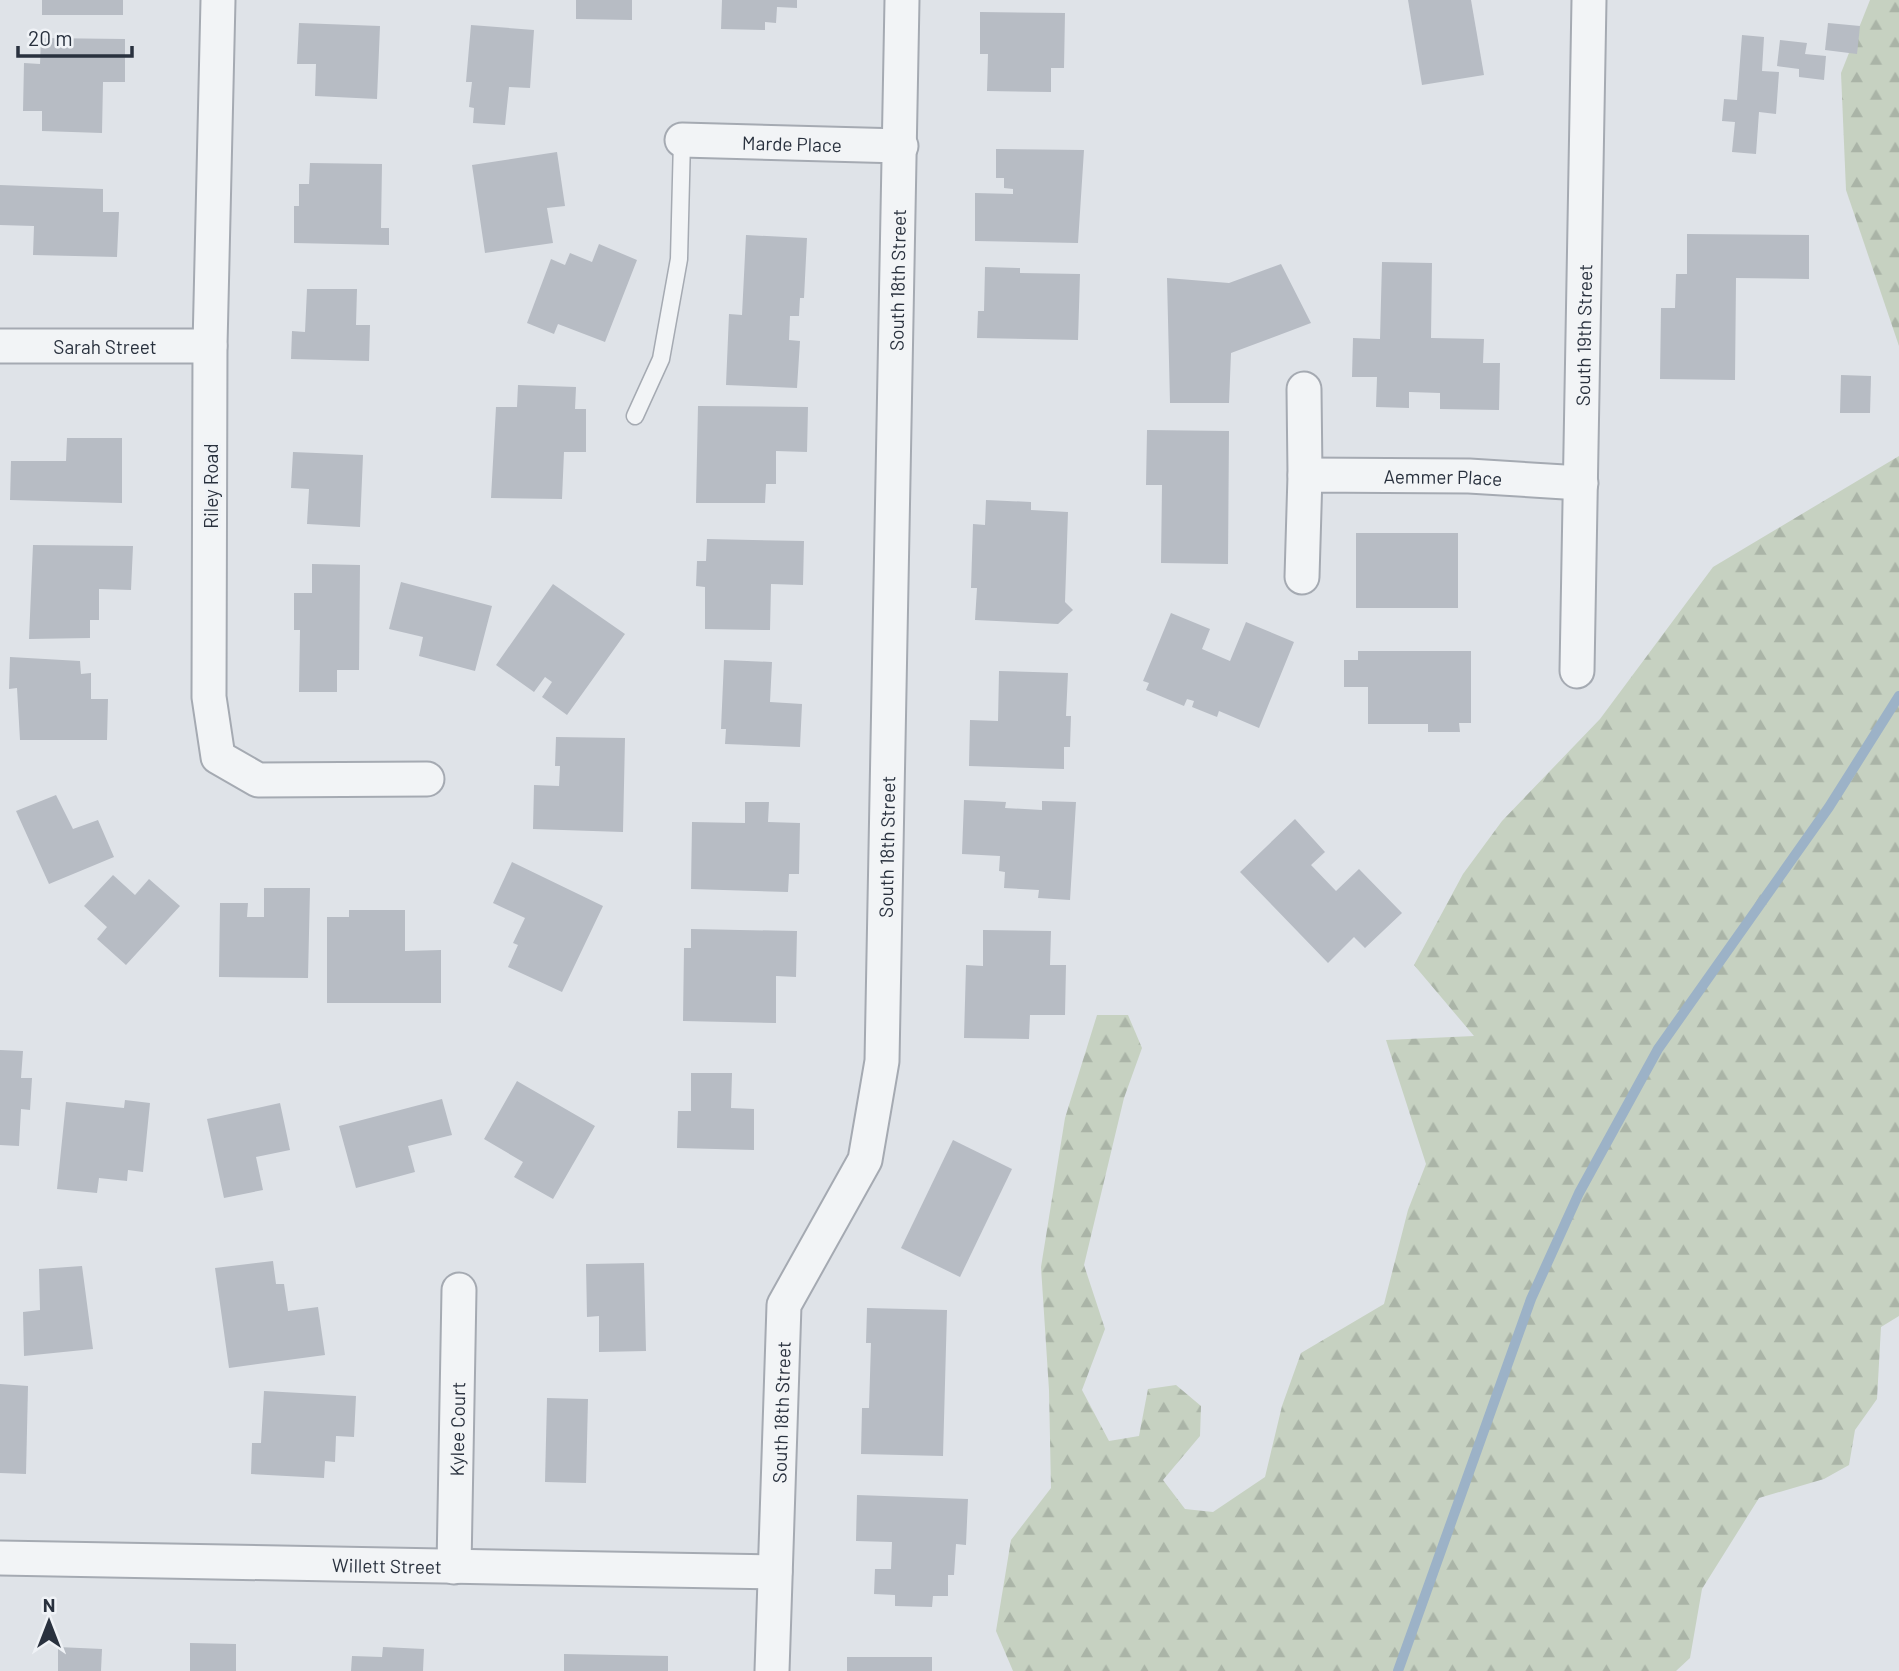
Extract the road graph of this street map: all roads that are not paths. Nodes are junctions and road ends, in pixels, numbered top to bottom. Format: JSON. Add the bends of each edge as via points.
{"nodes":[{"id":1,"x":218,"y":0,"type":"edge"},
{"id":2,"x":902,"y":0,"type":"edge"},
{"id":3,"x":1590,"y":0,"type":"edge"},
{"id":4,"x":682,"y":140,"type":"joint"},
{"id":5,"x":901,"y":146,"type":"junction"},
{"id":6,"x":0,"y":346,"type":"edge"},
{"id":7,"x":210,"y":346,"type":"junction"},
{"id":8,"x":1304,"y":388,"type":"dead end"},
{"id":9,"x":635,"y":416,"type":"dead end"},
{"id":10,"x":1305,"y":475,"type":"junction"},
{"id":11,"x":1581,"y":483,"type":"junction"},
{"id":12,"x":1302,"y":577,"type":"dead end"},
{"id":13,"x":1577,"y":671,"type":"dead end"},
{"id":14,"x":427,"y":779,"type":"dead end"},
{"id":15,"x":459,"y":1290,"type":"dead end"},
{"id":16,"x":0,"y":1558,"type":"edge"},
{"id":17,"x":454,"y":1567,"type":"junction"},
{"id":18,"x":775,"y":1572,"type":"junction"},
{"id":19,"x":772,"y":1671,"type":"edge"}],
"edges":[{"from":1,"to":7,"type":"street","name":"Riley Road"},
{"from":2,"to":5,"type":"street","name":"South 18th Street"},
{"from":3,"to":11,"type":"street","name":"South 19th Street"},
{"from":4,"to":5,"type":"street","name":"Marde Place"},
{"from":4,"to":9,"type":"lane","via":[[677,271],[661,359]]},
{"from":5,"to":18,"type":"street","name":"South 18th Street","via":[[883,1061],[865,1160],[785,1305]]},
{"from":6,"to":7,"type":"street","name":"Sarah Street"},
{"from":7,"to":14,"type":"street","name":"Riley Road","via":[[209,697],[218,757],[258,779]]},
{"from":8,"to":10,"type":"street"},
{"from":10,"to":11,"type":"street","name":"Aemmer Place","via":[[1469,476]]},
{"from":10,"to":12,"type":"street"},
{"from":11,"to":13,"type":"street","name":"South 19th Street"},
{"from":15,"to":17,"type":"street","name":"Kylee Court"},
{"from":16,"to":17,"type":"street","name":"Willett Street"},
{"from":17,"to":18,"type":"street","name":"Willett Street"},
{"from":18,"to":19,"type":"street","name":"South 18th Street"}]}
